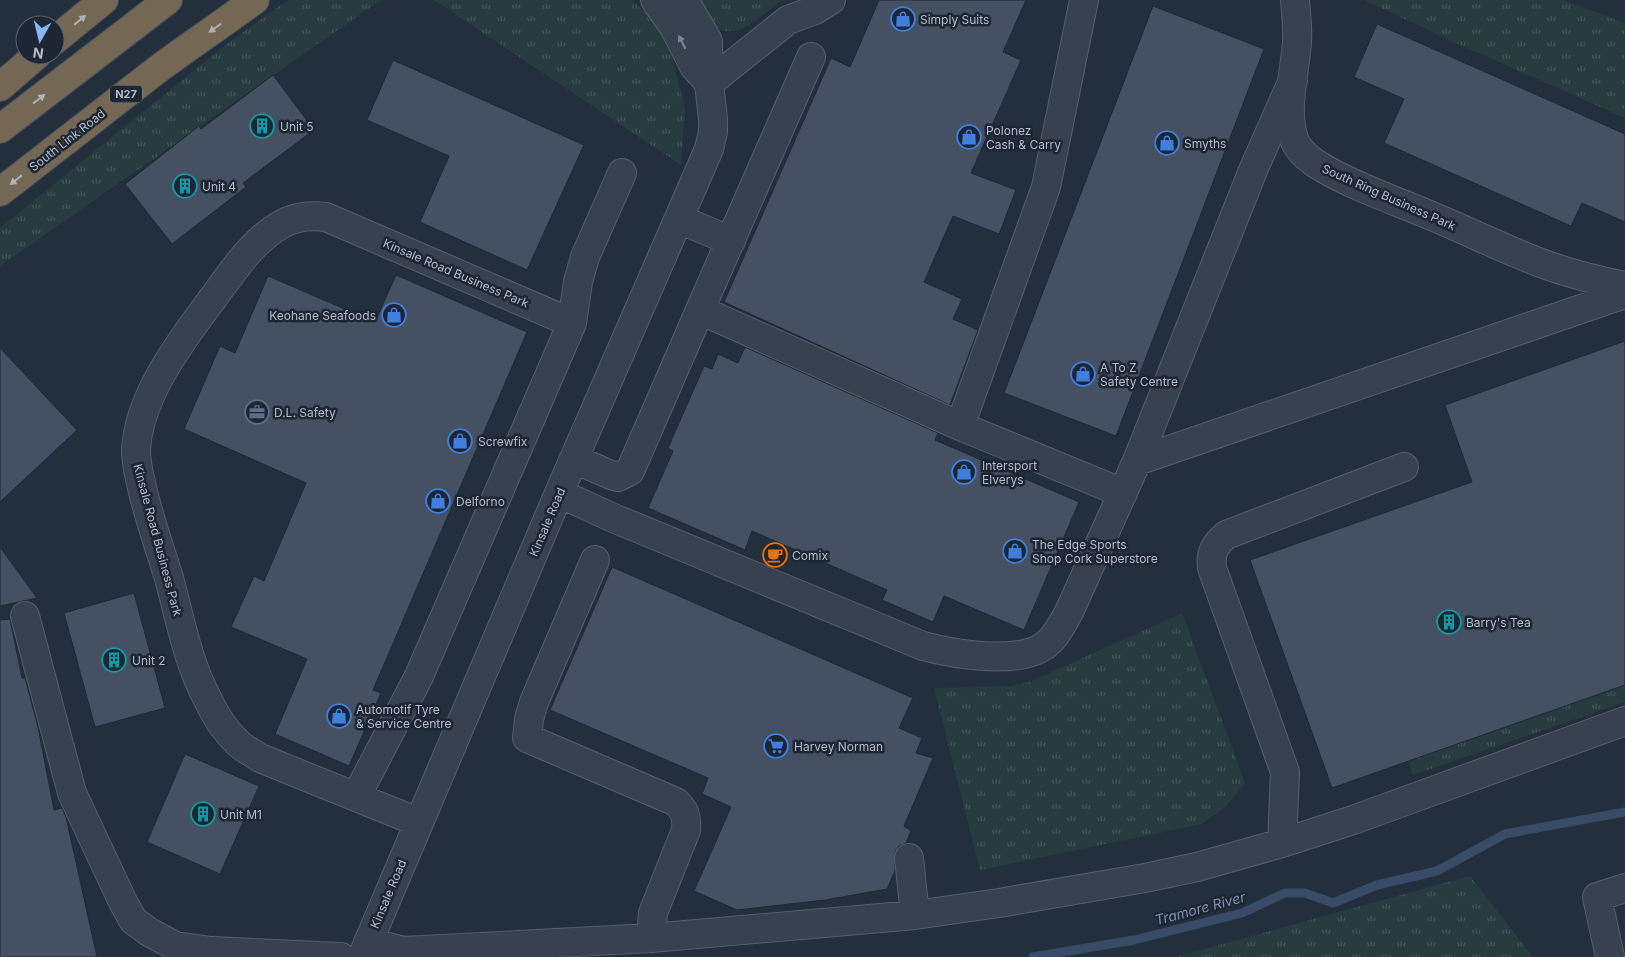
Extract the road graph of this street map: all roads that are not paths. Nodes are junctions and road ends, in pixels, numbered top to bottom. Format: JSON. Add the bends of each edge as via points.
{"nodes":[{"id":1,"x":104,"y":0,"type":"edge"},
{"id":2,"x":168,"y":0,"type":"edge"},
{"id":3,"x":255,"y":0,"type":"edge"},
{"id":4,"x":654,"y":0,"type":"edge"},
{"id":5,"x":684,"y":0,"type":"edge"},
{"id":6,"x":831,"y":0,"type":"edge"},
{"id":7,"x":1084,"y":0,"type":"edge"},
{"id":8,"x":1295,"y":0,"type":"edge"},
{"id":9,"x":65,"y":32,"type":"edge"},
{"id":10,"x":811,"y":57,"type":"dead end"},
{"id":11,"x":25,"y":65,"type":"edge"},
{"id":12,"x":1293,"y":80,"type":"junction"},
{"id":13,"x":709,"y":83,"type":"junction"},
{"id":14,"x":0,"y":87,"type":"edge"},
{"id":15,"x":0,"y":129,"type":"edge"},
{"id":16,"x":622,"y":173,"type":"dead end"},
{"id":17,"x":0,"y":192,"type":"edge"},
{"id":18,"x":679,"y":218,"type":"junction"},
{"id":19,"x":731,"y":241,"type":"junction"},
{"id":20,"x":1625,"y":286,"type":"edge"},
{"id":21,"x":1625,"y":294,"type":"edge"},
{"id":22,"x":700,"y":310,"type":"junction"},
{"id":23,"x":572,"y":323,"type":"junction"},
{"id":24,"x":960,"y":426,"type":"junction"},
{"id":25,"x":574,"y":459,"type":"junction"},
{"id":26,"x":1137,"y":461,"type":"junction"},
{"id":27,"x":1404,"y":467,"type":"dead end"},
{"id":28,"x":559,"y":493,"type":"junction"},
{"id":29,"x":1123,"y":493,"type":"junction"},
{"id":30,"x":595,"y":560,"type":"dead end"},
{"id":31,"x":25,"y":616,"type":"dead end"},
{"id":32,"x":1625,"y":721,"type":"edge"},
{"id":33,"x":356,"y":797,"type":"junction"},
{"id":34,"x":418,"y":822,"type":"junction"},
{"id":35,"x":1282,"y":843,"type":"junction"},
{"id":36,"x":910,"y":858,"type":"dead end"},
{"id":37,"x":1625,"y":888,"type":"edge"},
{"id":38,"x":915,"y":915,"type":"junction"},
{"id":39,"x":651,"y":938,"type":"junction"},
{"id":40,"x":365,"y":950,"type":"edge"},
{"id":41,"x":341,"y":957,"type":"edge"},
{"id":42,"x":1610,"y":957,"type":"edge"}],
"edges":[{"from":9,"to":1,"type":"highway","one_way":true},
{"from":15,"to":2,"type":"highway","one_way":true},
{"from":3,"to":17,"type":"highway","name":"South Link Road","number":"N27","one_way":true,"via":[[162,66]]},
{"from":13,"to":4,"type":"street","one_way":true,"via":[[694,66],[674,26]]},
{"from":5,"to":13,"type":"street","name":"Kinsale Road","via":[[708,41]]},
{"from":6,"to":13,"type":"street","via":[[788,20]]},
{"from":7,"to":24,"type":"street","via":[[1046,187]]},
{"from":8,"to":12,"type":"street","name":"South Ring Business Park","via":[[1298,40]]},
{"from":10,"to":19,"type":"street"},
{"from":11,"to":14,"type":"highway"},
{"from":12,"to":20,"type":"street","name":"South Ring Business Park","via":[[1290,107],[1294,140],[1322,168],[1523,257]]},
{"from":12,"to":26,"type":"street","via":[[1254,168]]},
{"from":13,"to":18,"type":"street","name":"Kinsale Road","via":[[713,132],[709,149]]},
{"from":16,"to":23,"type":"street","via":[[585,258]]},
{"from":18,"to":19,"type":"street"},
{"from":18,"to":25,"type":"street","name":"Kinsale Road"},
{"from":19,"to":22,"type":"street"},
{"from":21,"to":26,"type":"street"},
{"from":22,"to":24,"type":"street"},
{"from":22,"to":25,"type":"street","via":[[630,471],[618,477]]},
{"from":23,"to":33,"type":"street","via":[[419,676]]},
{"from":23,"to":33,"type":"street","name":"Kinsale Road Business Park","via":[[326,217],[300,217],[267,234],[235,267],[183,339],[152,394],[138,432],[137,466],[185,639],[208,700],[239,744],[260,758]]},
{"from":24,"to":29,"type":"street"},
{"from":25,"to":28,"type":"street","name":"Kinsale Road"},
{"from":26,"to":29,"type":"street"},
{"from":27,"to":35,"type":"street","via":[[1226,535],[1212,549],[1212,568],[1285,772]]},
{"from":28,"to":29,"type":"street","via":[[923,646],[957,654],[1009,657],[1044,646],[1058,631]]},
{"from":28,"to":34,"type":"street","name":"Kinsale Road"},
{"from":30,"to":39,"type":"street","via":[[534,702],[527,738],[676,802],[684,811],[686,830],[652,913]]},
{"from":31,"to":41,"type":"street","via":[[72,793],[133,920],[175,946],[211,951]]},
{"from":32,"to":35,"type":"street"},
{"from":33,"to":34,"type":"street","name":"Kinsale Road Business Park"},
{"from":34,"to":40,"type":"street","name":"Kinsale Road"},
{"from":35,"to":38,"type":"street","via":[[1196,867],[1093,888]]},
{"from":36,"to":38,"type":"street"},
{"from":37,"to":42,"type":"street","via":[[1597,897]]},
{"from":38,"to":39,"type":"street"},
{"from":39,"to":40,"type":"street","via":[[404,951]]}]}
